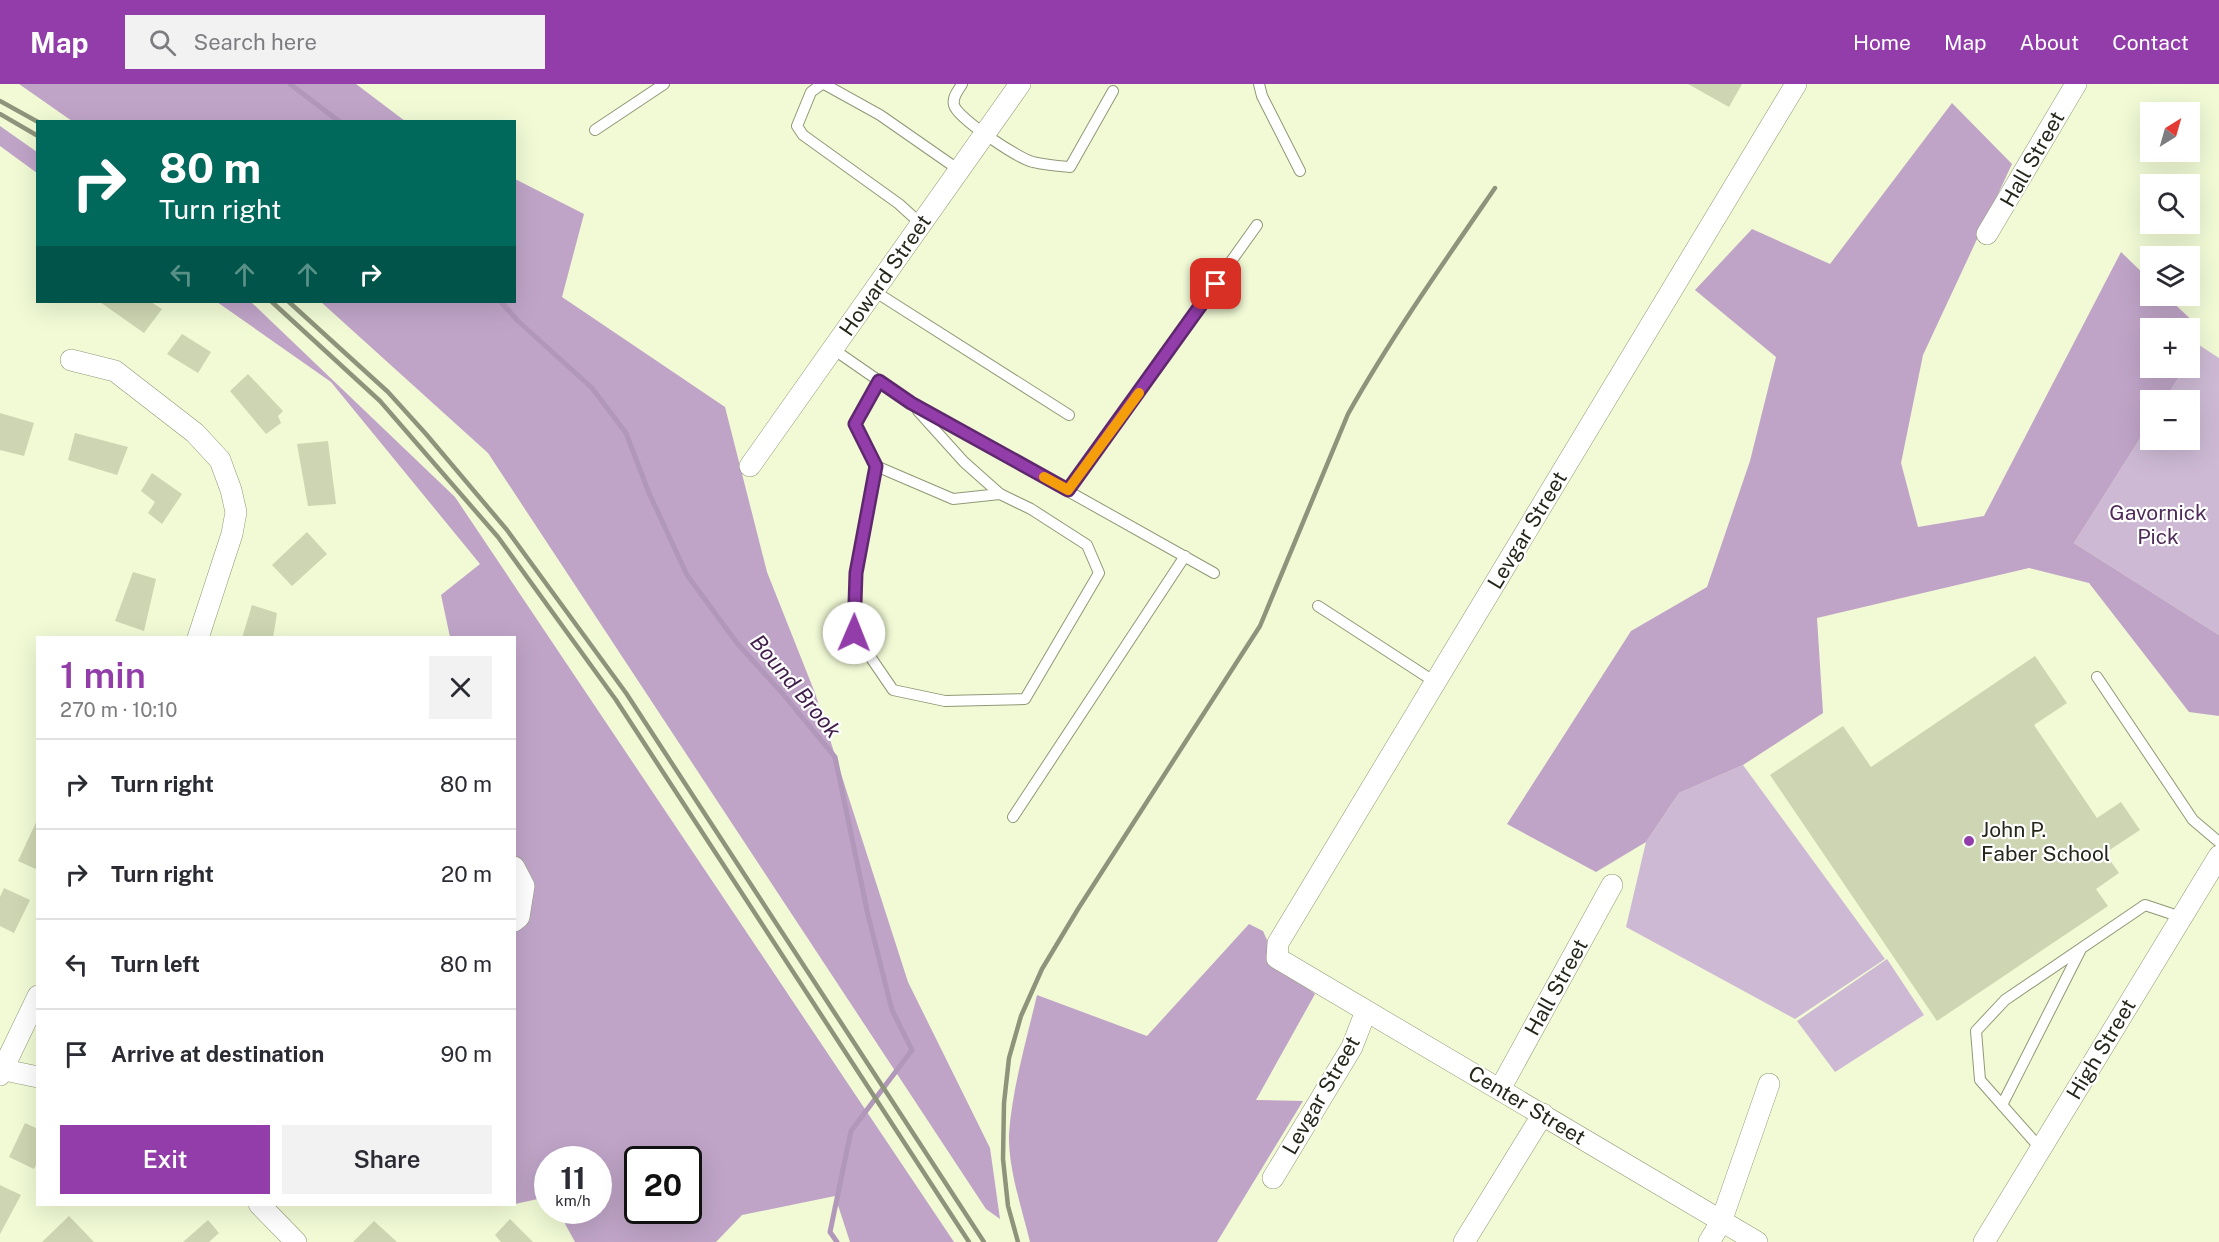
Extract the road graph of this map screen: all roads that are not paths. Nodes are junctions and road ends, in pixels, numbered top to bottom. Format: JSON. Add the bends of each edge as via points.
{"nodes":[{"id":1,"x":664,"y":84,"type":"edge"},
{"id":2,"x":823,"y":84,"type":"edge"},
{"id":3,"x":962,"y":84,"type":"edge"},
{"id":4,"x":1020,"y":84,"type":"edge"},
{"id":5,"x":1259,"y":84,"type":"edge"},
{"id":6,"x":1796,"y":84,"type":"edge"},
{"id":7,"x":2076,"y":84,"type":"edge"},
{"id":8,"x":1113,"y":91,"type":"dead end"},
{"id":9,"x":595,"y":129,"type":"dead end"},
{"id":10,"x":985,"y":134,"type":"junction"},
{"id":11,"x":959,"y":170,"type":"junction"},
{"id":12,"x":1300,"y":171,"type":"dead end"},
{"id":13,"x":921,"y":224,"type":"junction"},
{"id":14,"x":1257,"y":225,"type":"dead end"},
{"id":15,"x":1987,"y":234,"type":"dead end"},
{"id":16,"x":873,"y":291,"type":"junction"},
{"id":17,"x":833,"y":349,"type":"junction"},
{"id":18,"x":70,"y":360,"type":"dead end"},
{"id":19,"x":879,"y":381,"type":"junction"},
{"id":20,"x":911,"y":403,"type":"junction"},
{"id":21,"x":1069,"y":415,"type":"dead end"},
{"id":22,"x":750,"y":466,"type":"dead end"},
{"id":23,"x":876,"y":466,"type":"junction"},
{"id":24,"x":1068,"y":490,"type":"junction"},
{"id":25,"x":1000,"y":494,"type":"junction"},
{"id":26,"x":1185,"y":556,"type":"junction"},
{"id":27,"x":1214,"y":573,"type":"dead end"},
{"id":28,"x":1318,"y":606,"type":"dead end"},
{"id":29,"x":199,"y":636,"type":"edge"},
{"id":30,"x":2097,"y":677,"type":"dead end"},
{"id":31,"x":1435,"y":682,"type":"junction"},
{"id":32,"x":1013,"y":817,"type":"dead end"},
{"id":33,"x":2219,"y":842,"type":"edge"},
{"id":34,"x":2219,"y":856,"type":"edge"},
{"id":35,"x":516,"y":870,"type":"edge"},
{"id":36,"x":1612,"y":885,"type":"dead end"},
{"id":37,"x":2181,"y":917,"type":"junction"},
{"id":38,"x":517,"y":919,"type":"edge"},
{"id":39,"x":2081,"y":948,"type":"junction"},
{"id":40,"x":1296,"y":970,"type":"joint"},
{"id":41,"x":36,"y":1000,"type":"edge"},
{"id":42,"x":1366,"y":1011,"type":"junction"},
{"id":43,"x":1,"y":1071,"type":"edge"},
{"id":44,"x":36,"y":1077,"type":"edge"},
{"id":45,"x":1768,"y":1084,"type":"dead end"},
{"id":46,"x":1500,"y":1089,"type":"junction"},
{"id":47,"x":2002,"y":1105,"type":"junction"},
{"id":48,"x":1543,"y":1114,"type":"junction"},
{"id":49,"x":2040,"y":1149,"type":"junction"},
{"id":50,"x":1273,"y":1178,"type":"dead end"},
{"id":51,"x":261,"y":1206,"type":"edge"},
{"id":52,"x":1721,"y":1222,"type":"junction"},
{"id":53,"x":296,"y":1242,"type":"edge"},
{"id":54,"x":1464,"y":1242,"type":"edge"},
{"id":55,"x":1709,"y":1242,"type":"edge"},
{"id":56,"x":1757,"y":1242,"type":"edge"},
{"id":57,"x":1984,"y":1242,"type":"edge"}],
"edges":[{"from":1,"to":9,"type":"lane"},
{"from":2,"to":11,"type":"lane","via":[[880,115]]},
{"from":2,"to":13,"type":"lane","via":[[811,92],[796,126]]},
{"from":3,"to":10,"type":"lane","via":[[954,96],[954,107]]},
{"from":4,"to":10,"type":"street","name":"Howard Street"},
{"from":5,"to":12,"type":"lane"},
{"from":6,"to":31,"type":"street","name":"Levgar Street"},
{"from":7,"to":15,"type":"street","name":"Hall Street"},
{"from":8,"to":10,"type":"lane","via":[[1070,167],[1031,162]]},
{"from":10,"to":11,"type":"street","name":"Howard Street"},
{"from":11,"to":13,"type":"street","name":"Howard Street"},
{"from":13,"to":16,"type":"street","name":"Howard Street"},
{"from":14,"to":24,"type":"lane"},
{"from":16,"to":17,"type":"street","name":"Howard Street"},
{"from":16,"to":21,"type":"lane"},
{"from":17,"to":19,"type":"lane"},
{"from":17,"to":22,"type":"street","name":"Howard Street"},
{"from":18,"to":29,"type":"street","via":[[115,371],[195,433],[220,460],[236,512]]},
{"from":19,"to":20,"type":"lane"},
{"from":19,"to":23,"type":"lane","via":[[855,424]]},
{"from":20,"to":24,"type":"lane"},
{"from":20,"to":25,"type":"lane","via":[[964,462]]},
{"from":23,"to":25,"type":"lane","via":[[953,499]]},
{"from":23,"to":25,"type":"lane","via":[[856,573],[854,633],[893,690],[945,701],[1025,699],[1100,573],[1087,545]]},
{"from":24,"to":26,"type":"lane"},
{"from":26,"to":27,"type":"lane"},
{"from":26,"to":32,"type":"lane"},
{"from":28,"to":31,"type":"lane"},
{"from":30,"to":33,"type":"lane","via":[[2193,820]]},
{"from":31,"to":40,"type":"street","name":"Levgar Street","via":[[1278,943],[1277,958]]},
{"from":34,"to":37,"type":"street","name":"High Street"},
{"from":35,"to":38,"type":"street","via":[[525,886]]},
{"from":36,"to":46,"type":"street","name":"Hall Street"},
{"from":37,"to":39,"type":"lane","via":[[2145,905]]},
{"from":37,"to":49,"type":"street","name":"High Street"},
{"from":39,"to":47,"type":"lane"},
{"from":39,"to":47,"type":"lane","via":[[2005,1000],[1976,1031],[1980,1080]]},
{"from":40,"to":42,"type":"street","name":"Center Street"},
{"from":41,"to":43,"type":"street"},
{"from":42,"to":46,"type":"street","name":"Center Street"},
{"from":42,"to":50,"type":"street","name":"Levgar Street","via":[[1352,1047]]},
{"from":43,"to":44,"type":"street"},
{"from":45,"to":52,"type":"street"},
{"from":46,"to":48,"type":"street","name":"Center Street"},
{"from":47,"to":49,"type":"lane"},
{"from":48,"to":52,"type":"street","name":"Center Street"},
{"from":48,"to":54,"type":"street"},
{"from":49,"to":57,"type":"street","name":"High Street"},
{"from":51,"to":53,"type":"street"},
{"from":52,"to":55,"type":"street"},
{"from":52,"to":56,"type":"street","name":"Center Street"}]}
